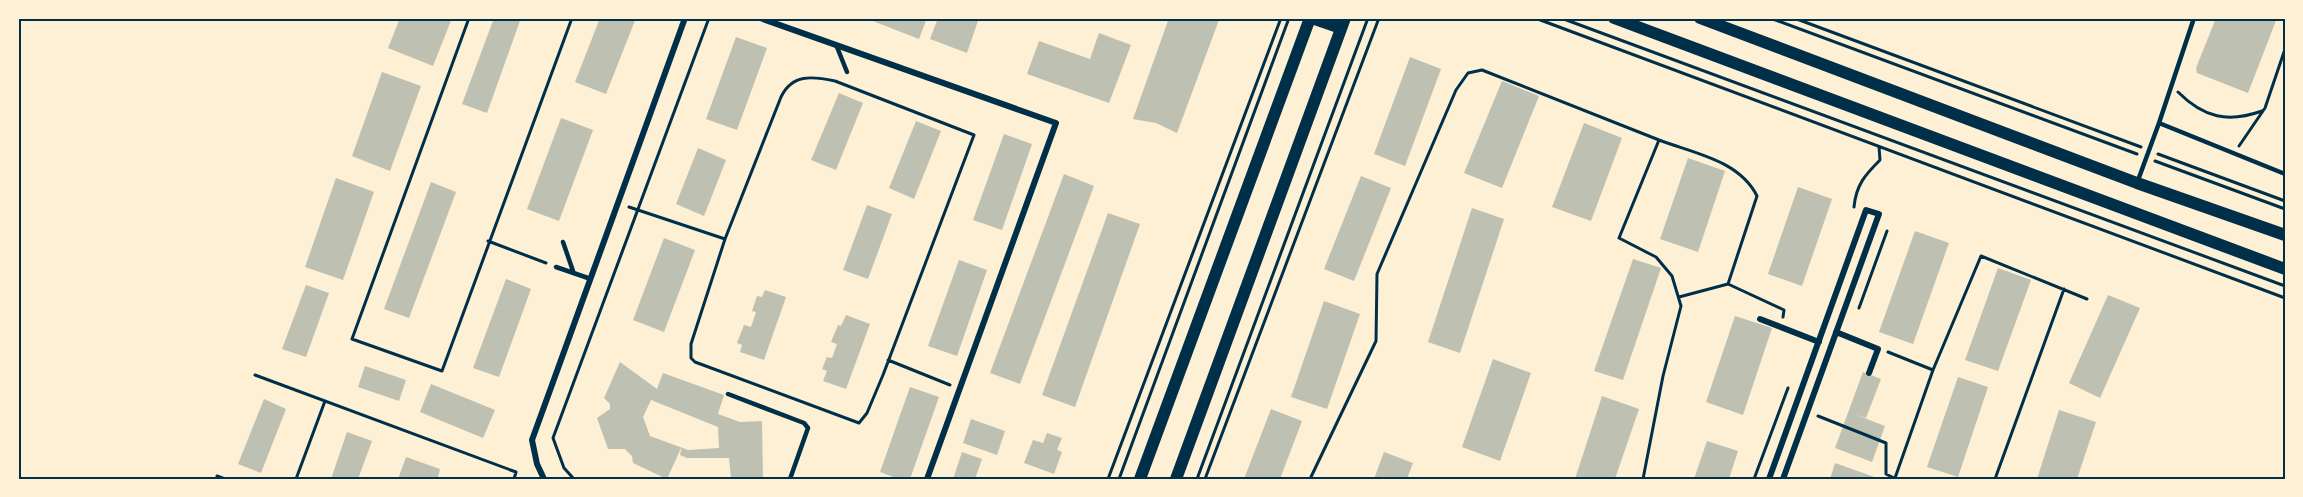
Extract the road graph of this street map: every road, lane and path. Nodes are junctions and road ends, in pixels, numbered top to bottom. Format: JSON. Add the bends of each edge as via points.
{"nodes":[{"id":1,"x":468,"y":18,"type":"edge"},
{"id":2,"x":572,"y":18,"type":"edge"},
{"id":3,"x":685,"y":18,"type":"edge"},
{"id":4,"x":709,"y":18,"type":"edge"},
{"id":5,"x":760,"y":18,"type":"edge"},
{"id":6,"x":1281,"y":18,"type":"edge"},
{"id":7,"x":1289,"y":18,"type":"edge"},
{"id":8,"x":1311,"y":18,"type":"edge"},
{"id":9,"x":1368,"y":18,"type":"edge"},
{"id":10,"x":1379,"y":18,"type":"edge"},
{"id":11,"x":1535,"y":18,"type":"edge"},
{"id":12,"x":1561,"y":18,"type":"edge"},
{"id":13,"x":1614,"y":18,"type":"edge"},
{"id":14,"x":1700,"y":18,"type":"edge"},
{"id":15,"x":1770,"y":18,"type":"edge"},
{"id":16,"x":1794,"y":18,"type":"edge"},
{"id":17,"x":2194,"y":18,"type":"edge"},
{"id":18,"x":1343,"y":23,"type":"edge"},
{"id":19,"x":837,"y":47,"type":"junction"},
{"id":20,"x":2285,"y":49,"type":"edge"},
{"id":21,"x":2281,"y":63,"type":"junction"},
{"id":22,"x":2285,"y":68,"type":"edge"},
{"id":23,"x":848,"y":72,"type":"dead end"},
{"id":24,"x":2172,"y":85,"type":"junction"},
{"id":25,"x":2264,"y":110,"type":"junction"},
{"id":26,"x":2159,"y":123,"type":"junction"},
{"id":27,"x":1659,"y":140,"type":"junction"},
{"id":28,"x":1879,"y":146,"type":"junction"},
{"id":29,"x":2150,"y":150,"type":"junction"},
{"id":30,"x":2233,"y":155,"type":"junction"},
{"id":31,"x":2147,"y":158,"type":"junction"},
{"id":32,"x":2285,"y":174,"type":"edge"},
{"id":33,"x":2137,"y":183,"type":"junction"},
{"id":34,"x":2285,"y":201,"type":"edge"},
{"id":35,"x":616,"y":203,"type":"junction"},
{"id":36,"x":1854,"y":207,"type":"dead end"},
{"id":37,"x":2285,"y":209,"type":"edge"},
{"id":38,"x":638,"y":210,"type":"junction"},
{"id":39,"x":2285,"y":236,"type":"edge"},
{"id":40,"x":725,"y":239,"type":"junction"},
{"id":41,"x":488,"y":241,"type":"junction"},
{"id":42,"x":563,"y":242,"type":"dead end"},
{"id":43,"x":556,"y":267,"type":"joint"},
{"id":44,"x":2285,"y":268,"type":"edge"},
{"id":45,"x":573,"y":271,"type":"junction"},
{"id":46,"x":588,"y":278,"type":"junction"},
{"id":47,"x":1728,"y":284,"type":"junction"},
{"id":48,"x":2285,"y":286,"type":"edge"},
{"id":49,"x":2064,"y":289,"type":"junction"},
{"id":50,"x":1679,"y":297,"type":"junction"},
{"id":51,"x":2285,"y":298,"type":"edge"},
{"id":52,"x":2087,"y":299,"type":"dead end"},
{"id":53,"x":1760,"y":319,"type":"dead end"},
{"id":54,"x":1783,"y":328,"type":"junction"},
{"id":55,"x":1836,"y":332,"type":"junction"},
{"id":56,"x":1819,"y":342,"type":"junction"},
{"id":57,"x":1878,"y":349,"type":"junction"},
{"id":58,"x":888,"y":360,"type":"junction"},
{"id":59,"x":1933,"y":370,"type":"junction"},
{"id":60,"x":1869,"y":373,"type":"dead end"},
{"id":61,"x":255,"y":375,"type":"dead end"},
{"id":62,"x":960,"y":389,"type":"junction"},
{"id":63,"x":728,"y":394,"type":"dead end"},
{"id":64,"x":325,"y":401,"type":"junction"},
{"id":65,"x":1807,"y":412,"type":"junction"},
{"id":66,"x":217,"y":476,"type":"dead end"},
{"id":67,"x":225,"y":479,"type":"edge"},
{"id":68,"x":296,"y":479,"type":"edge"},
{"id":69,"x":514,"y":479,"type":"edge"},
{"id":70,"x":544,"y":479,"type":"edge"},
{"id":71,"x":574,"y":479,"type":"edge"},
{"id":72,"x":790,"y":479,"type":"edge"},
{"id":73,"x":927,"y":479,"type":"edge"},
{"id":74,"x":1108,"y":479,"type":"edge"},
{"id":75,"x":1119,"y":479,"type":"edge"},
{"id":76,"x":1140,"y":479,"type":"edge"},
{"id":77,"x":1176,"y":479,"type":"edge"},
{"id":78,"x":1197,"y":479,"type":"edge"},
{"id":79,"x":1205,"y":479,"type":"edge"},
{"id":80,"x":1310,"y":479,"type":"edge"},
{"id":81,"x":1643,"y":479,"type":"edge"},
{"id":82,"x":1769,"y":479,"type":"edge"},
{"id":83,"x":1783,"y":479,"type":"edge"},
{"id":84,"x":1895,"y":479,"type":"edge"},
{"id":85,"x":1995,"y":479,"type":"edge"}],
"edges":[{"from":1,"to":41,"type":"path","via":[[352,339],[442,371]]},
{"from":2,"to":41,"type":"path"},
{"from":3,"to":35,"type":"street"},
{"from":4,"to":38,"type":"path"},
{"from":5,"to":19,"type":"street"},
{"from":6,"to":74,"type":"path"},
{"from":7,"to":75,"type":"path"},
{"from":8,"to":18,"type":"main road"},
{"from":8,"to":76,"type":"main road"},
{"from":9,"to":78,"type":"path"},
{"from":10,"to":79,"type":"path"},
{"from":11,"to":28,"type":"path"},
{"from":12,"to":48,"type":"path"},
{"from":13,"to":44,"type":"main road"},
{"from":14,"to":33,"type":"main road"},
{"from":15,"to":31,"type":"path"},
{"from":16,"to":29,"type":"path"},
{"from":17,"to":24,"type":"lane"},
{"from":18,"to":77,"type":"main road"},
{"from":19,"to":23,"type":"lane"},
{"from":19,"to":62,"type":"street","via":[[1056,123]]},
{"from":20,"to":21,"type":"path"},
{"from":21,"to":22,"type":"path"},
{"from":21,"to":25,"type":"path"},
{"from":24,"to":25,"type":"path","via":[[2189,103],[2216,116],[2241,118]]},
{"from":24,"to":26,"type":"lane"},
{"from":25,"to":30,"type":"path"},
{"from":26,"to":29,"type":"lane"},
{"from":26,"to":30,"type":"lane"},
{"from":27,"to":47,"type":"path","via":[[1734,170],[1757,196]]},
{"from":27,"to":50,"type":"path","via":[[1619,238],[1656,257],[1672,276]]},
{"from":27,"to":80,"type":"path","via":[[1482,70],[1468,73],[1455,90],[1377,274],[1376,341]]},
{"from":28,"to":36,"type":"path","via":[[1880,160],[1867,171],[1857,188]]},
{"from":28,"to":51,"type":"path"},
{"from":29,"to":31,"type":"lane"},
{"from":29,"to":34,"type":"path"},
{"from":30,"to":32,"type":"lane"},
{"from":31,"to":33,"type":"lane"},
{"from":31,"to":37,"type":"path"},
{"from":33,"to":39,"type":"main road"},
{"from":35,"to":38,"type":"path"},
{"from":35,"to":46,"type":"street"},
{"from":38,"to":40,"type":"path"},
{"from":38,"to":71,"type":"path","via":[[553,438],[564,468]]},
{"from":40,"to":58,"type":"path","via":[[691,344],[695,362],[855,423],[867,413]]},
{"from":40,"to":58,"type":"path","via":[[781,97],[786,86],[797,79],[835,81],[974,135]]},
{"from":41,"to":43,"type":"path"},
{"from":42,"to":45,"type":"lane"},
{"from":43,"to":45,"type":"lane"},
{"from":45,"to":46,"type":"lane"},
{"from":46,"to":70,"type":"street","via":[[532,440],[533,454]]},
{"from":47,"to":50,"type":"path"},
{"from":47,"to":54,"type":"path","via":[[1784,309]]},
{"from":49,"to":52,"type":"path"},
{"from":49,"to":59,"type":"path","via":[[1981,256]]},
{"from":49,"to":85,"type":"path"},
{"from":50,"to":81,"type":"path","via":[[1681,306]]},
{"from":53,"to":54,"type":"street"},
{"from":54,"to":56,"type":"street"},
{"from":55,"to":56,"type":"street","via":[[1879,214],[1866,210]]},
{"from":55,"to":57,"type":"street"},
{"from":55,"to":65,"type":"street"},
{"from":56,"to":82,"type":"street"},
{"from":57,"to":59,"type":"path"},
{"from":57,"to":60,"type":"street"},
{"from":58,"to":62,"type":"path"},
{"from":59,"to":84,"type":"path"},
{"from":61,"to":64,"type":"path"},
{"from":62,"to":73,"type":"street"},
{"from":63,"to":72,"type":"lane","via":[[804,423],[808,428]]},
{"from":64,"to":68,"type":"path"},
{"from":64,"to":69,"type":"path","via":[[516,472]]},
{"from":65,"to":83,"type":"street"},
{"from":65,"to":84,"type":"path","via":[[1886,443],[1886,474]]},
{"from":66,"to":67,"type":"path"}]}
